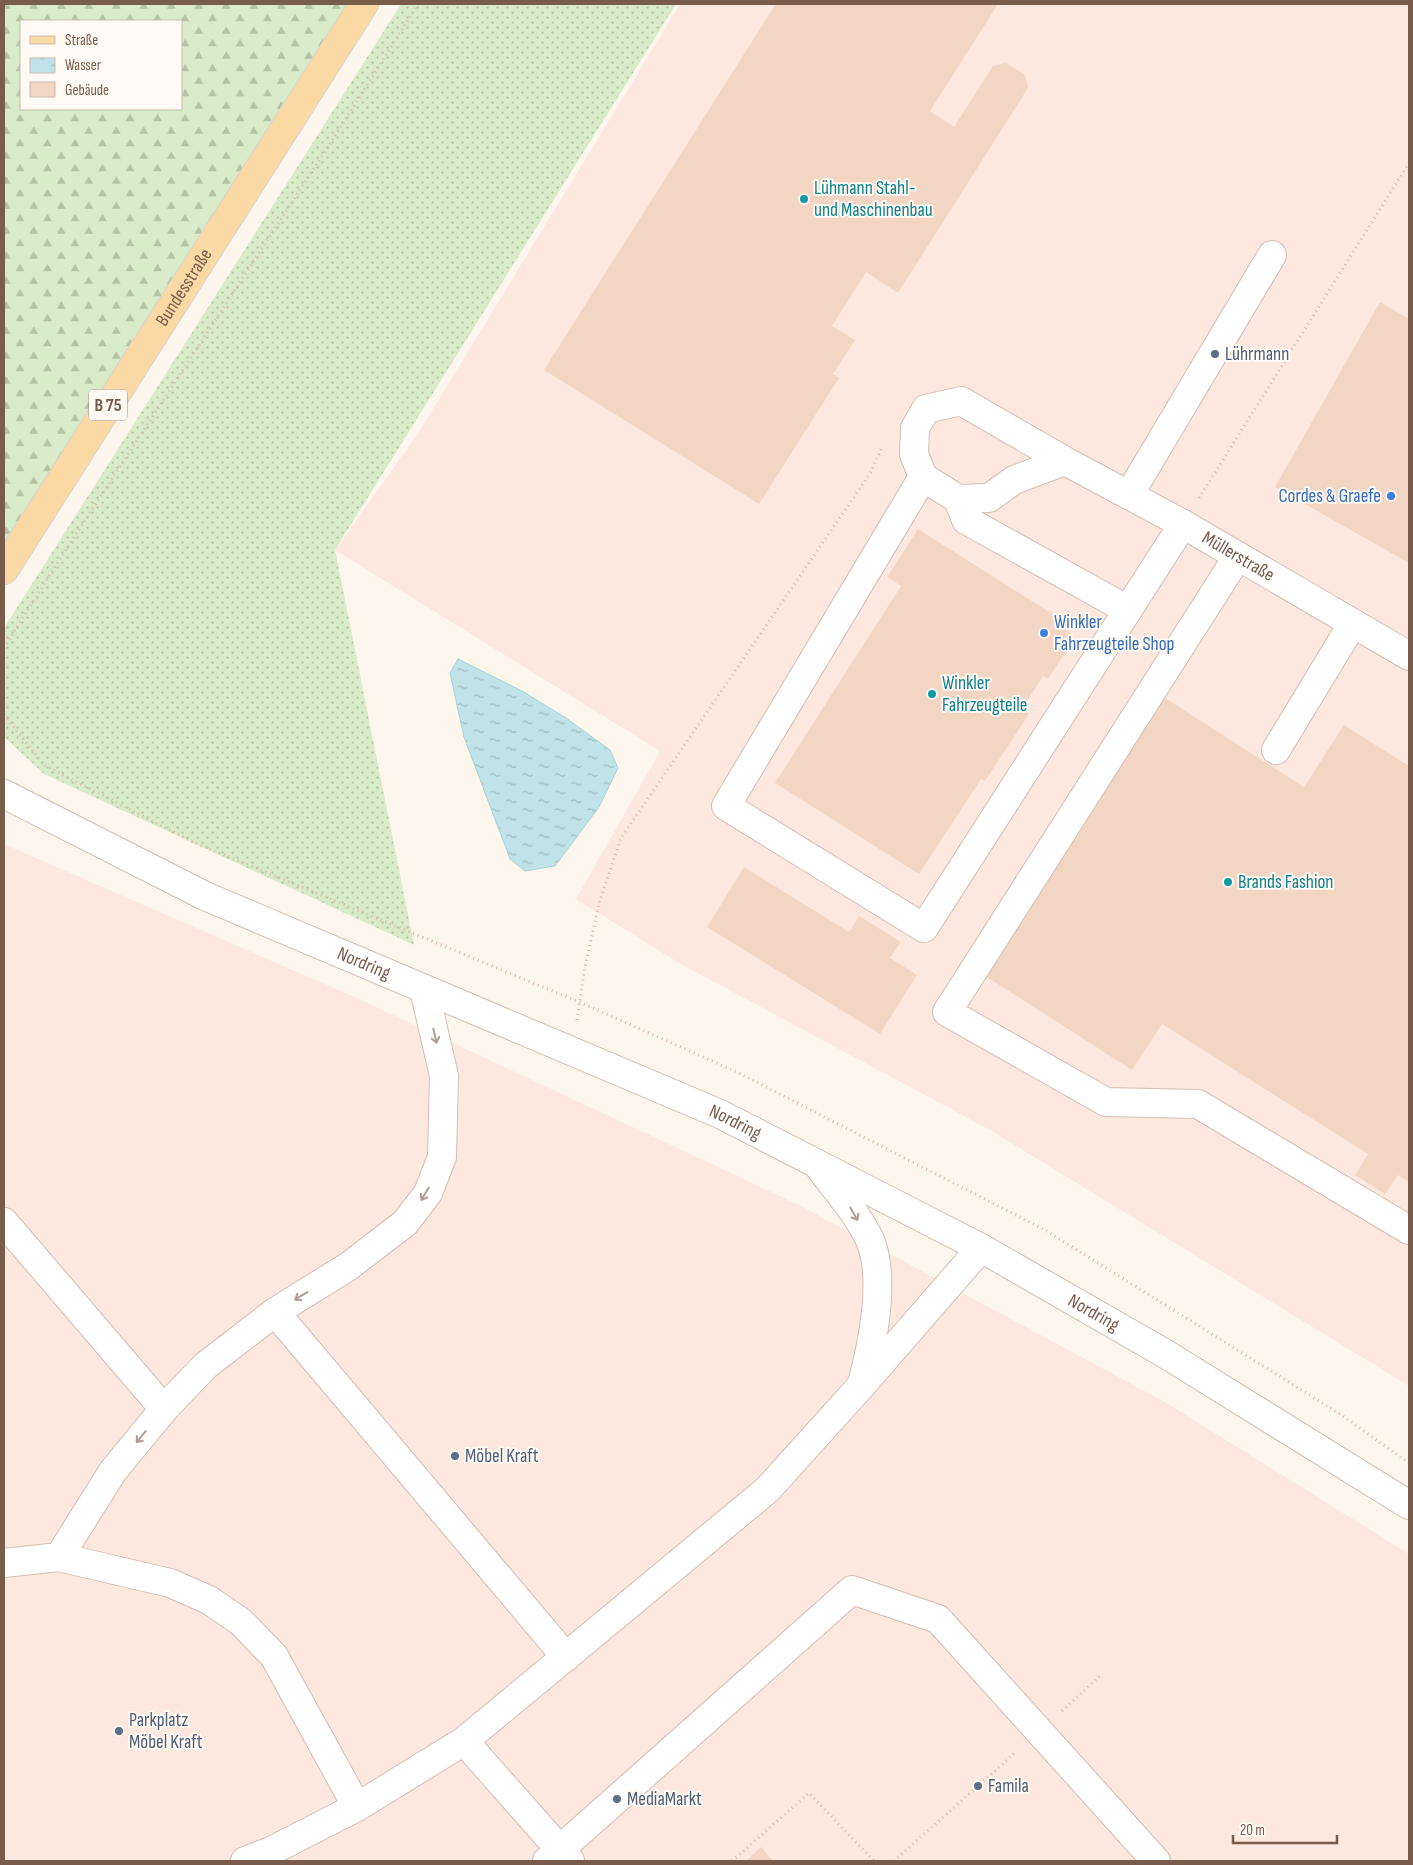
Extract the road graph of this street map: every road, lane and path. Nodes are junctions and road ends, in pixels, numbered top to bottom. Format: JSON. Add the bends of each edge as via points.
{"nodes":[{"id":1,"x":364,"y":4,"type":"edge"},
{"id":2,"x":418,"y":4,"type":"edge"},
{"id":3,"x":1409,"y":163,"type":"edge"},
{"id":4,"x":1272,"y":255,"type":"dead end"},
{"id":5,"x":883,"y":443,"type":"dead end"},
{"id":6,"x":1065,"y":461,"type":"junction"},
{"id":7,"x":923,"y":477,"type":"junction"},
{"id":8,"x":1129,"y":495,"type":"junction"},
{"id":9,"x":958,"y":499,"type":"junction"},
{"id":10,"x":1183,"y":524,"type":"junction"},
{"id":11,"x":1238,"y":556,"type":"junction"},
{"id":12,"x":4,"y":570,"type":"edge"},
{"id":13,"x":1128,"y":610,"type":"junction"},
{"id":14,"x":1353,"y":623,"type":"junction"},
{"id":15,"x":4,"y":648,"type":"edge"},
{"id":16,"x":1409,"y":656,"type":"edge"},
{"id":17,"x":1276,"y":750,"type":"dead end"},
{"id":18,"x":4,"y":782,"type":"edge"},
{"id":19,"x":4,"y":794,"type":"edge"},
{"id":20,"x":16,"y":806,"type":"edge"},
{"id":21,"x":424,"y":989,"type":"junction"},
{"id":22,"x":572,"y":1050,"type":"junction"},
{"id":23,"x":814,"y":1161,"type":"junction"},
{"id":24,"x":4,"y":1222,"type":"edge"},
{"id":25,"x":1409,"y":1230,"type":"edge"},
{"id":26,"x":981,"y":1248,"type":"junction"},
{"id":27,"x":275,"y":1312,"type":"junction"},
{"id":28,"x":861,"y":1386,"type":"junction"},
{"id":29,"x":164,"y":1409,"type":"junction"},
{"id":30,"x":1409,"y":1505,"type":"edge"},
{"id":31,"x":59,"y":1557,"type":"junction"},
{"id":32,"x":4,"y":1563,"type":"edge"},
{"id":33,"x":566,"y":1657,"type":"junction"},
{"id":34,"x":1100,"y":1676,"type":"dead end"},
{"id":35,"x":1039,"y":1731,"type":"junction"},
{"id":36,"x":464,"y":1741,"type":"junction"},
{"id":37,"x":358,"y":1807,"type":"junction"},
{"id":38,"x":559,"y":1857,"type":"edge"},
{"id":39,"x":245,"y":1861,"type":"edge"},
{"id":40,"x":732,"y":1861,"type":"edge"},
{"id":41,"x":874,"y":1861,"type":"edge"},
{"id":42,"x":894,"y":1861,"type":"edge"},
{"id":43,"x":1156,"y":1861,"type":"edge"}],
"edges":[{"from":1,"to":12,"type":"main road","name":"Bundesstraße","number":"B 75"},
{"from":2,"to":15,"type":"path"},
{"from":3,"to":10,"type":"path"},
{"from":4,"to":8,"type":"street"},
{"from":5,"to":22,"type":"path","via":[[871,472],[621,838],[599,903]]},
{"from":6,"to":7,"type":"street","name":"Müllerstraße","via":[[961,401],[926,409],[915,428],[914,454]]},
{"from":6,"to":8,"type":"street","name":"Müllerstraße"},
{"from":6,"to":9,"type":"street","via":[[1014,480],[989,498]]},
{"from":7,"to":9,"type":"street"},
{"from":7,"to":13,"type":"street","via":[[726,806],[924,928]]},
{"from":8,"to":10,"type":"street","name":"Müllerstraße"},
{"from":9,"to":13,"type":"street","via":[[966,520]]},
{"from":10,"to":11,"type":"street","name":"Müllerstraße"},
{"from":10,"to":13,"type":"street"},
{"from":11,"to":14,"type":"street","name":"Müllerstraße"},
{"from":11,"to":25,"type":"street","via":[[947,1012],[1106,1102],[1198,1104]]},
{"from":14,"to":16,"type":"street","name":"Müllerstraße"},
{"from":14,"to":17,"type":"street"},
{"from":18,"to":20,"type":"street","name":"Nordring"},
{"from":19,"to":20,"type":"street","name":"Nordring"},
{"from":20,"to":21,"type":"street","name":"Nordring","via":[[205,896]]},
{"from":21,"to":22,"type":"street","name":"Nordring"},
{"from":21,"to":27,"type":"street","one_way":true,"via":[[444,1076],[442,1156],[428,1192],[405,1223],[350,1266]]},
{"from":22,"to":23,"type":"street","name":"Nordring","via":[[720,1114]]},
{"from":23,"to":26,"type":"street","name":"Nordring"},
{"from":23,"to":28,"type":"street","one_way":true,"via":[[849,1206],[870,1241],[876,1270],[876,1303],[872,1345]]},
{"from":24,"to":29,"type":"street"},
{"from":26,"to":28,"type":"street"},
{"from":26,"to":30,"type":"street","name":"Nordring","via":[[1164,1353]]},
{"from":27,"to":29,"type":"street","via":[[205,1366]]},
{"from":27,"to":33,"type":"street"},
{"from":28,"to":33,"type":"street","via":[[767,1490]]},
{"from":29,"to":31,"type":"street","one_way":true,"via":[[113,1471]]},
{"from":31,"to":32,"type":"street"},
{"from":31,"to":37,"type":"street","via":[[170,1583],[209,1600],[241,1622],[274,1656]]},
{"from":33,"to":36,"type":"street"},
{"from":34,"to":35,"type":"path"},
{"from":35,"to":38,"type":"street","via":[[938,1619],[852,1590]]},
{"from":35,"to":42,"type":"path"},
{"from":35,"to":43,"type":"street"},
{"from":36,"to":37,"type":"street"},
{"from":36,"to":38,"type":"street"},
{"from":37,"to":39,"type":"street"},
{"from":40,"to":41,"type":"path","via":[[809,1793]]}]}
